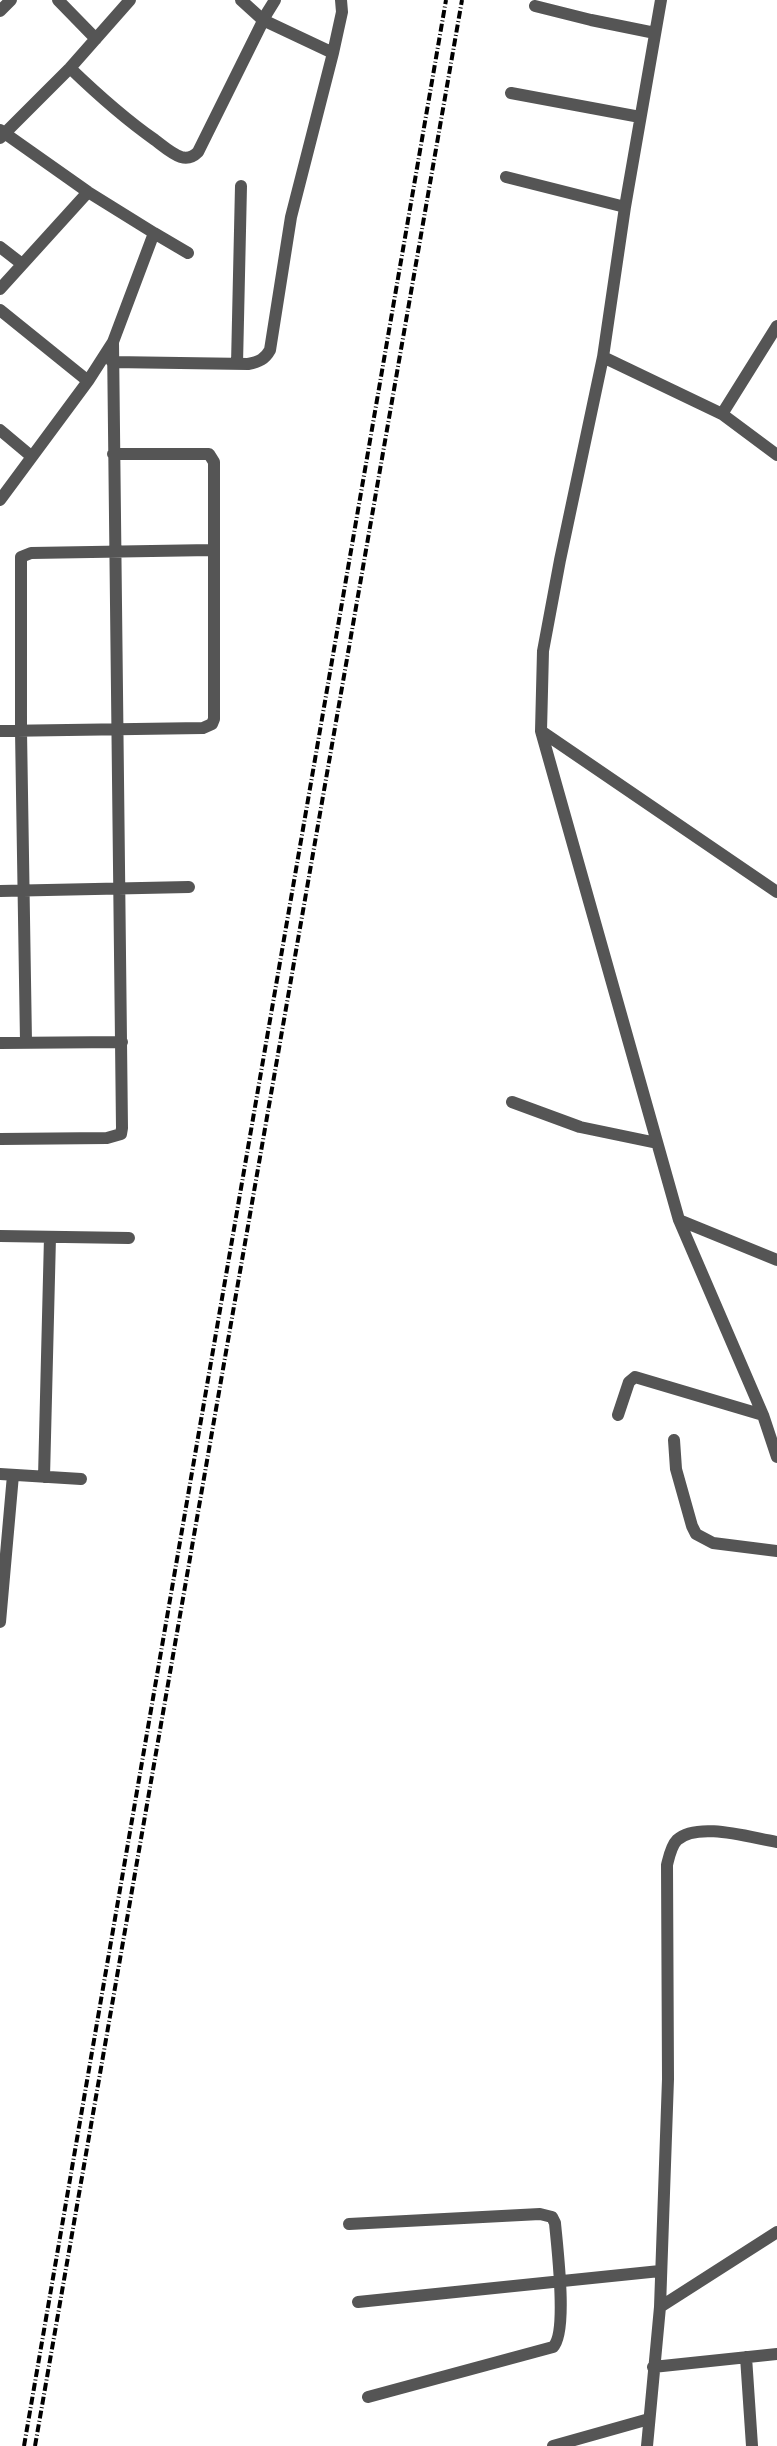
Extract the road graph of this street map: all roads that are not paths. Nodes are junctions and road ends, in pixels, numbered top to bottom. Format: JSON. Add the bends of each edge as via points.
{"nodes":[{"id":1,"x":11,"y":0,"type":"edge"},
{"id":2,"x":58,"y":0,"type":"edge"},
{"id":3,"x":130,"y":0,"type":"edge"},
{"id":4,"x":241,"y":0,"type":"edge"},
{"id":5,"x":275,"y":0,"type":"edge"},
{"id":6,"x":341,"y":0,"type":"edge"},
{"id":7,"x":661,"y":0,"type":"edge"},
{"id":8,"x":535,"y":6,"type":"dead end"},
{"id":9,"x":0,"y":12,"type":"edge"},
{"id":10,"x":263,"y":20,"type":"junction"},
{"id":11,"x":655,"y":33,"type":"junction"},
{"id":12,"x":96,"y":39,"type":"junction"},
{"id":13,"x":333,"y":53,"type":"junction"},
{"id":14,"x":70,"y":68,"type":"junction"},
{"id":15,"x":511,"y":93,"type":"dead end"},
{"id":16,"x":640,"y":117,"type":"junction"},
{"id":17,"x":1,"y":134,"type":"edge"},
{"id":18,"x":506,"y":178,"type":"dead end"},
{"id":19,"x":240,"y":186,"type":"dead end"},
{"id":20,"x":88,"y":192,"type":"junction"},
{"id":21,"x":625,"y":207,"type":"junction"},
{"id":22,"x":154,"y":233,"type":"junction"},
{"id":23,"x":0,"y":247,"type":"edge"},
{"id":24,"x":188,"y":253,"type":"dead end"},
{"id":25,"x":22,"y":264,"type":"junction"},
{"id":26,"x":0,"y":289,"type":"edge"},
{"id":27,"x":0,"y":310,"type":"edge"},
{"id":28,"x":777,"y":326,"type":"edge"},
{"id":29,"x":112,"y":342,"type":"junction"},
{"id":30,"x":603,"y":358,"type":"junction"},
{"id":31,"x":112,"y":362,"type":"junction"},
{"id":32,"x":237,"y":364,"type":"junction"},
{"id":33,"x":88,"y":381,"type":"junction"},
{"id":34,"x":722,"y":414,"type":"junction"},
{"id":35,"x":0,"y":430,"type":"edge"},
{"id":36,"x":114,"y":454,"type":"junction"},
{"id":37,"x":777,"y":455,"type":"edge"},
{"id":38,"x":31,"y":456,"type":"junction"},
{"id":39,"x":0,"y":500,"type":"edge"},
{"id":40,"x":212,"y":550,"type":"junction"},
{"id":41,"x":114,"y":552,"type":"junction"},
{"id":42,"x":0,"y":731,"type":"edge"},
{"id":43,"x":21,"y":731,"type":"junction"},
{"id":44,"x":117,"y":731,"type":"junction"},
{"id":45,"x":541,"y":731,"type":"junction"},
{"id":46,"x":189,"y":887,"type":"dead end"},
{"id":47,"x":121,"y":888,"type":"junction"},
{"id":48,"x":0,"y":891,"type":"edge"},
{"id":49,"x":24,"y":891,"type":"junction"},
{"id":50,"x":777,"y":892,"type":"edge"},
{"id":51,"x":26,"y":1042,"type":"junction"},
{"id":52,"x":122,"y":1042,"type":"junction"},
{"id":53,"x":0,"y":1044,"type":"edge"},
{"id":54,"x":512,"y":1102,"type":"dead end"},
{"id":55,"x":0,"y":1139,"type":"edge"},
{"id":56,"x":657,"y":1143,"type":"junction"},
{"id":57,"x":679,"y":1220,"type":"junction"},
{"id":58,"x":0,"y":1236,"type":"edge"},
{"id":59,"x":50,"y":1237,"type":"junction"},
{"id":60,"x":129,"y":1238,"type":"dead end"},
{"id":61,"x":777,"y":1260,"type":"edge"},
{"id":62,"x":618,"y":1415,"type":"dead end"},
{"id":63,"x":764,"y":1415,"type":"junction"},
{"id":64,"x":674,"y":1440,"type":"dead end"},
{"id":65,"x":777,"y":1457,"type":"edge"},
{"id":66,"x":6,"y":1474,"type":"edge"},
{"id":67,"x":44,"y":1476,"type":"junction"},
{"id":68,"x":81,"y":1479,"type":"dead end"},
{"id":69,"x":777,"y":1551,"type":"edge"},
{"id":70,"x":2,"y":1565,"type":"edge"},
{"id":71,"x":0,"y":1622,"type":"edge"},
{"id":72,"x":777,"y":1842,"type":"edge"},
{"id":73,"x":349,"y":2224,"type":"dead end"},
{"id":74,"x":777,"y":2232,"type":"edge"},
{"id":75,"x":660,"y":2271,"type":"junction"},
{"id":76,"x":560,"y":2281,"type":"junction"},
{"id":77,"x":358,"y":2302,"type":"dead end"},
{"id":78,"x":660,"y":2307,"type":"junction"},
{"id":79,"x":777,"y":2354,"type":"edge"},
{"id":80,"x":746,"y":2357,"type":"junction"},
{"id":81,"x":653,"y":2367,"type":"junction"},
{"id":82,"x":368,"y":2397,"type":"dead end"},
{"id":83,"x":649,"y":2419,"type":"junction"},
{"id":84,"x":569,"y":2444,"type":"edge"},
{"id":85,"x":553,"y":2446,"type":"edge"},
{"id":86,"x":647,"y":2446,"type":"edge"},
{"id":87,"x":752,"y":2446,"type":"edge"}],
"edges":[{"from":1,"to":9,"type":"street"},
{"from":2,"to":12,"type":"street"},
{"from":3,"to":12,"type":"street"},
{"from":4,"to":10,"type":"street"},
{"from":5,"to":10,"type":"street"},
{"from":6,"to":13,"type":"street","via":[[342,12]]},
{"from":7,"to":11,"type":"street"},
{"from":8,"to":11,"type":"street"},
{"from":10,"to":13,"type":"street"},
{"from":10,"to":14,"type":"street","via":[[198,152],[188,158],[174,154],[106,103]]},
{"from":11,"to":16,"type":"street"},
{"from":12,"to":14,"type":"street"},
{"from":13,"to":32,"type":"street","via":[[291,217],[270,350],[262,360]]},
{"from":14,"to":17,"type":"street"},
{"from":15,"to":16,"type":"street"},
{"from":16,"to":21,"type":"street"},
{"from":17,"to":20,"type":"street"},
{"from":18,"to":21,"type":"street"},
{"from":19,"to":32,"type":"street"},
{"from":20,"to":22,"type":"street"},
{"from":20,"to":25,"type":"street"},
{"from":21,"to":30,"type":"street"},
{"from":22,"to":24,"type":"street"},
{"from":22,"to":29,"type":"street"},
{"from":23,"to":25,"type":"street"},
{"from":25,"to":26,"type":"street"},
{"from":27,"to":33,"type":"street"},
{"from":28,"to":34,"type":"street"},
{"from":29,"to":31,"type":"street"},
{"from":29,"to":33,"type":"street"},
{"from":30,"to":34,"type":"street"},
{"from":30,"to":45,"type":"street","via":[[543,651]]},
{"from":31,"to":32,"type":"street"},
{"from":31,"to":36,"type":"street"},
{"from":33,"to":38,"type":"street"},
{"from":34,"to":37,"type":"street"},
{"from":35,"to":38,"type":"street"},
{"from":36,"to":40,"type":"street","via":[[205,454],[212,457]]},
{"from":36,"to":41,"type":"street"},
{"from":38,"to":39,"type":"street"},
{"from":40,"to":41,"type":"street"},
{"from":40,"to":44,"type":"street","via":[[212,724],[203,728]]},
{"from":41,"to":43,"type":"street","via":[[31,553],[21,557]]},
{"from":41,"to":44,"type":"street"},
{"from":42,"to":43,"type":"street"},
{"from":43,"to":44,"type":"street"},
{"from":43,"to":49,"type":"street"},
{"from":44,"to":47,"type":"street"},
{"from":45,"to":50,"type":"street"},
{"from":45,"to":56,"type":"street"},
{"from":46,"to":47,"type":"street"},
{"from":47,"to":49,"type":"street"},
{"from":47,"to":52,"type":"street"},
{"from":48,"to":49,"type":"street"},
{"from":49,"to":51,"type":"street"},
{"from":51,"to":52,"type":"street"},
{"from":51,"to":53,"type":"street"},
{"from":52,"to":55,"type":"street","via":[[121,1134],[107,1138]]},
{"from":54,"to":56,"type":"street","via":[[580,1127]]},
{"from":56,"to":57,"type":"street"},
{"from":57,"to":61,"type":"street"},
{"from":57,"to":63,"type":"street"},
{"from":58,"to":59,"type":"street"},
{"from":59,"to":60,"type":"street"},
{"from":59,"to":67,"type":"street"},
{"from":62,"to":63,"type":"street","via":[[629,1382],[635,1376]]},
{"from":63,"to":65,"type":"street"},
{"from":64,"to":69,"type":"street","via":[[676,1469],[696,1534],[713,1543]]},
{"from":66,"to":67,"type":"street"},
{"from":66,"to":70,"type":"street"},
{"from":67,"to":68,"type":"street"},
{"from":70,"to":71,"type":"street"},
{"from":72,"to":75,"type":"street","via":[[704,1830],[687,1833],[676,1841],[667,1865],[668,2079]]},
{"from":73,"to":76,"type":"street","via":[[547,2214],[555,2223]]},
{"from":74,"to":78,"type":"street"},
{"from":75,"to":76,"type":"street"},
{"from":75,"to":78,"type":"street"},
{"from":76,"to":77,"type":"street"},
{"from":76,"to":82,"type":"street","via":[[560,2338],[553,2347]]},
{"from":78,"to":81,"type":"street"},
{"from":79,"to":80,"type":"street"},
{"from":80,"to":81,"type":"street"},
{"from":80,"to":87,"type":"street"},
{"from":81,"to":83,"type":"street"},
{"from":83,"to":84,"type":"street"},
{"from":83,"to":86,"type":"street"},
{"from":84,"to":85,"type":"street"}]}
